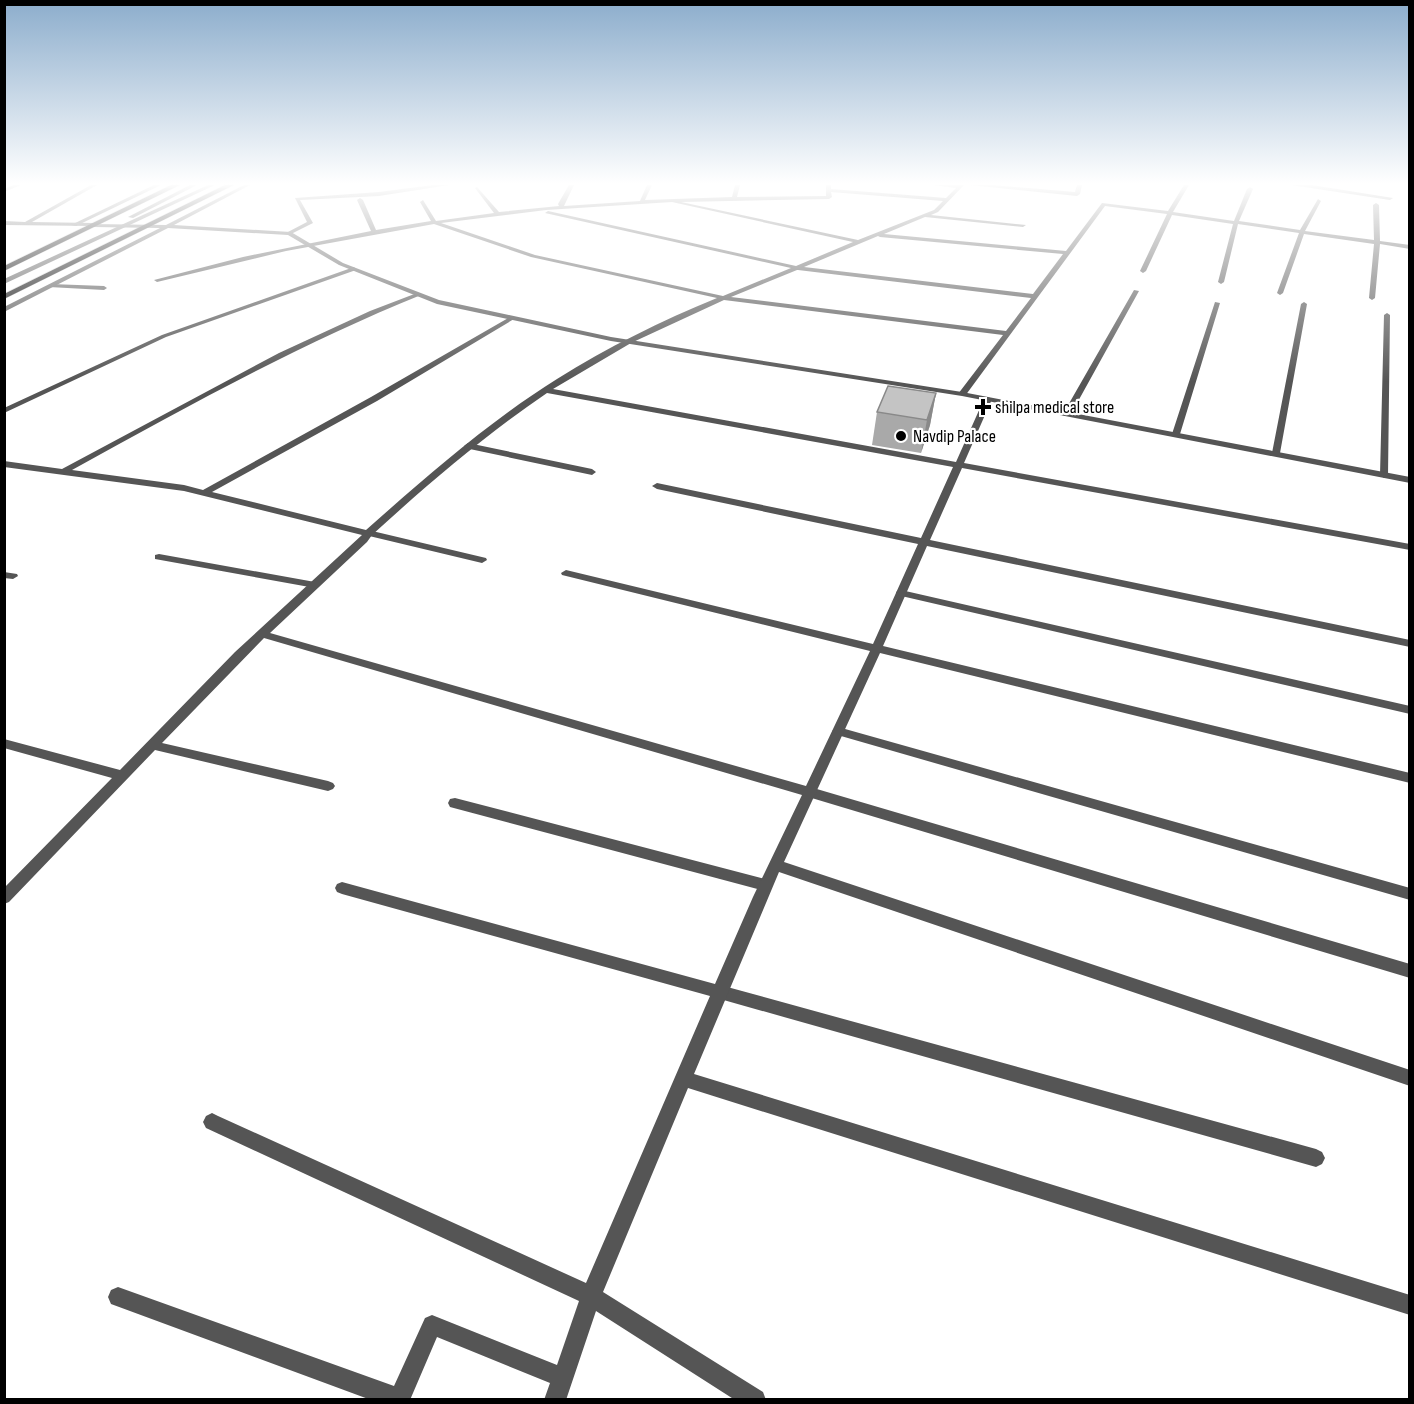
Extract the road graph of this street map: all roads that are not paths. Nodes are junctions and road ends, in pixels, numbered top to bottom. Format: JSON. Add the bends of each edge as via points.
{"nodes":[{"id":1,"x":40,"y":251,"type":"edge"},
{"id":2,"x":70,"y":251,"type":"edge"},
{"id":3,"x":100,"y":251,"type":"edge"},
{"id":4,"x":120,"y":251,"type":"edge"},
{"id":5,"x":282,"y":251,"type":"edge"},
{"id":6,"x":319,"y":251,"type":"edge"},
{"id":7,"x":516,"y":251,"type":"edge"},
{"id":8,"x":715,"y":251,"type":"edge"},
{"id":9,"x":839,"y":251,"type":"edge"},
{"id":10,"x":1042,"y":251,"type":"edge"},
{"id":11,"x":1068,"y":251,"type":"edge"},
{"id":12,"x":1153,"y":251,"type":"edge"},
{"id":13,"x":1229,"y":251,"type":"edge"},
{"id":14,"x":1295,"y":251,"type":"edge"},
{"id":15,"x":1376,"y":251,"type":"edge"},
{"id":16,"x":1066,"y":253,"type":"junction"},
{"id":17,"x":4,"y":268,"type":"edge"},
{"id":18,"x":798,"y":268,"type":"junction"},
{"id":19,"x":354,"y":269,"type":"junction"},
{"id":20,"x":1143,"y":271,"type":"dead end"},
{"id":21,"x":157,"y":280,"type":"dead end"},
{"id":22,"x":4,"y":282,"type":"edge"},
{"id":23,"x":1221,"y":282,"type":"dead end"},
{"id":24,"x":51,"y":286,"type":"junction"},
{"id":25,"x":104,"y":288,"type":"dead end"},
{"id":26,"x":1136,"y":291,"type":"dead end"},
{"id":27,"x":1280,"y":293,"type":"dead end"},
{"id":28,"x":419,"y":294,"type":"junction"},
{"id":29,"x":1034,"y":296,"type":"junction"},
{"id":30,"x":4,"y":297,"type":"edge"},
{"id":31,"x":725,"y":298,"type":"junction"},
{"id":32,"x":1372,"y":298,"type":"dead end"},
{"id":33,"x":1217,"y":303,"type":"dead end"},
{"id":34,"x":1304,"y":304,"type":"dead end"},
{"id":35,"x":4,"y":310,"type":"edge"},
{"id":36,"x":1387,"y":315,"type":"dead end"},
{"id":37,"x":512,"y":318,"type":"junction"},
{"id":38,"x":1007,"y":333,"type":"junction"},
{"id":39,"x":628,"y":341,"type":"junction"},
{"id":40,"x":546,"y":390,"type":"junction"},
{"id":41,"x":962,"y":394,"type":"junction"},
{"id":42,"x":988,"y":399,"type":"junction"},
{"id":43,"x":4,"y":411,"type":"edge"},
{"id":44,"x":1066,"y":414,"type":"junction"},
{"id":45,"x":1176,"y":434,"type":"junction"},
{"id":46,"x":468,"y":446,"type":"junction"},
{"id":47,"x":1276,"y":453,"type":"junction"},
{"id":48,"x":4,"y":464,"type":"edge"},
{"id":49,"x":959,"y":465,"type":"junction"},
{"id":50,"x":63,"y":472,"type":"junction"},
{"id":51,"x":592,"y":472,"type":"dead end"},
{"id":52,"x":1384,"y":475,"type":"junction"},
{"id":53,"x":1410,"y":480,"type":"edge"},
{"id":54,"x":657,"y":486,"type":"dead end"},
{"id":55,"x":204,"y":493,"type":"junction"},
{"id":56,"x":368,"y":533,"type":"junction"},
{"id":57,"x":924,"y":541,"type":"junction"},
{"id":58,"x":1410,"y":547,"type":"edge"},
{"id":59,"x":159,"y":557,"type":"dead end"},
{"id":60,"x":482,"y":560,"type":"dead end"},
{"id":61,"x":566,"y":573,"type":"dead end"},
{"id":62,"x":315,"y":585,"type":"junction"},
{"id":63,"x":901,"y":592,"type":"junction"},
{"id":64,"x":261,"y":634,"type":"junction"},
{"id":65,"x":1410,"y":644,"type":"edge"},
{"id":66,"x":876,"y":648,"type":"junction"},
{"id":67,"x":1410,"y":710,"type":"edge"},
{"id":68,"x":838,"y":731,"type":"junction"},
{"id":69,"x":4,"y":743,"type":"edge"},
{"id":70,"x":153,"y":745,"type":"junction"},
{"id":71,"x":124,"y":776,"type":"junction"},
{"id":72,"x":1410,"y":778,"type":"edge"},
{"id":73,"x":328,"y":786,"type":"dead end"},
{"id":74,"x":810,"y":792,"type":"junction"},
{"id":75,"x":455,"y":802,"type":"dead end"},
{"id":76,"x":775,"y":865,"type":"junction"},
{"id":77,"x":765,"y":885,"type":"junction"},
{"id":78,"x":342,"y":888,"type":"dead end"},
{"id":79,"x":1410,"y":894,"type":"edge"},
{"id":80,"x":4,"y":898,"type":"edge"},
{"id":81,"x":1410,"y":971,"type":"edge"},
{"id":82,"x":720,"y":992,"type":"junction"},
{"id":83,"x":1410,"y":1078,"type":"edge"},
{"id":84,"x":684,"y":1079,"type":"junction"},
{"id":85,"x":212,"y":1122,"type":"dead end"},
{"id":86,"x":1316,"y":1158,"type":"dead end"},
{"id":87,"x":591,"y":1296,"type":"junction"},
{"id":88,"x":118,"y":1297,"type":"dead end"},
{"id":89,"x":1410,"y":1305,"type":"edge"},
{"id":90,"x":563,"y":1378,"type":"junction"},
{"id":91,"x":555,"y":1400,"type":"edge"},
{"id":92,"x":755,"y":1400,"type":"edge"}],
"edges":[{"from":1,"to":17,"type":"main road"},
{"from":2,"to":22,"type":"street"},
{"from":3,"to":30,"type":"main road"},
{"from":4,"to":24,"type":"street"},
{"from":5,"to":21,"type":"street"},
{"from":6,"to":19,"type":"street"},
{"from":7,"to":31,"type":"street"},
{"from":8,"to":18,"type":"street"},
{"from":9,"to":18,"type":"street"},
{"from":10,"to":16,"type":"street"},
{"from":11,"to":16,"type":"street"},
{"from":12,"to":20,"type":"street"},
{"from":13,"to":23,"type":"street"},
{"from":14,"to":27,"type":"street"},
{"from":15,"to":32,"type":"street"},
{"from":16,"to":29,"type":"street"},
{"from":18,"to":29,"type":"street"},
{"from":18,"to":31,"type":"street"},
{"from":19,"to":28,"type":"street"},
{"from":19,"to":43,"type":"street","via":[[164,336]]},
{"from":24,"to":25,"type":"street"},
{"from":24,"to":35,"type":"street"},
{"from":26,"to":44,"type":"street"},
{"from":28,"to":37,"type":"street","via":[[437,302]]},
{"from":28,"to":50,"type":"street","via":[[369,313],[224,383]]},
{"from":29,"to":38,"type":"street"},
{"from":31,"to":38,"type":"street"},
{"from":31,"to":39,"type":"street"},
{"from":33,"to":45,"type":"street"},
{"from":34,"to":47,"type":"street"},
{"from":36,"to":52,"type":"street"},
{"from":37,"to":39,"type":"street"},
{"from":37,"to":55,"type":"street"},
{"from":38,"to":41,"type":"street"},
{"from":39,"to":40,"type":"street"},
{"from":39,"to":41,"type":"street"},
{"from":40,"to":46,"type":"street"},
{"from":40,"to":49,"type":"street"},
{"from":41,"to":42,"type":"street"},
{"from":42,"to":44,"type":"street"},
{"from":42,"to":49,"type":"street"},
{"from":44,"to":45,"type":"street"},
{"from":45,"to":47,"type":"street"},
{"from":46,"to":51,"type":"street"},
{"from":46,"to":56,"type":"street"},
{"from":47,"to":52,"type":"street"},
{"from":48,"to":50,"type":"street"},
{"from":49,"to":57,"type":"street"},
{"from":49,"to":58,"type":"street"},
{"from":50,"to":55,"type":"street"},
{"from":52,"to":53,"type":"street"},
{"from":54,"to":57,"type":"street"},
{"from":55,"to":56,"type":"street"},
{"from":56,"to":60,"type":"street"},
{"from":56,"to":62,"type":"street"},
{"from":57,"to":63,"type":"street"},
{"from":57,"to":65,"type":"street"},
{"from":59,"to":62,"type":"street"},
{"from":61,"to":66,"type":"street"},
{"from":62,"to":64,"type":"street"},
{"from":63,"to":66,"type":"street"},
{"from":63,"to":67,"type":"street"},
{"from":64,"to":70,"type":"street"},
{"from":64,"to":74,"type":"street"},
{"from":66,"to":68,"type":"street"},
{"from":66,"to":72,"type":"street"},
{"from":68,"to":74,"type":"street"},
{"from":68,"to":79,"type":"street"},
{"from":69,"to":71,"type":"street"},
{"from":70,"to":71,"type":"street"},
{"from":70,"to":73,"type":"street"},
{"from":71,"to":80,"type":"street"},
{"from":74,"to":76,"type":"street"},
{"from":74,"to":81,"type":"street"},
{"from":75,"to":77,"type":"street"},
{"from":76,"to":77,"type":"street"},
{"from":76,"to":83,"type":"street"},
{"from":77,"to":82,"type":"street"},
{"from":78,"to":82,"type":"street"},
{"from":82,"to":84,"type":"street"},
{"from":82,"to":86,"type":"street"},
{"from":84,"to":87,"type":"street"},
{"from":84,"to":89,"type":"street"},
{"from":85,"to":87,"type":"street"},
{"from":87,"to":90,"type":"street"},
{"from":87,"to":92,"type":"street"},
{"from":88,"to":90,"type":"street","via":[[399,1398],[432,1325]]},
{"from":90,"to":91,"type":"street"}]}
